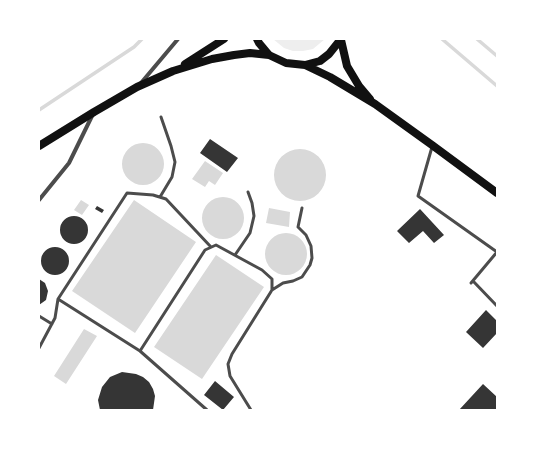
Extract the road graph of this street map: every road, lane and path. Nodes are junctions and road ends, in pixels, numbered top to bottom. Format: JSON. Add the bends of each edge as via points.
{"nodes":[{"id":1,"x":178,"y":39,"type":"edge"},
{"id":2,"x":224,"y":39,"type":"edge"},
{"id":3,"x":257,"y":39,"type":"edge"},
{"id":4,"x":341,"y":40,"type":"edge"},
{"id":5,"x":269,"y":55,"type":"junction"},
{"id":6,"x":305,"y":65,"type":"junction"},
{"id":7,"x":173,"y":71,"type":"junction"},
{"id":8,"x":137,"y":88,"type":"junction"},
{"id":9,"x":375,"y":104,"type":"junction"},
{"id":10,"x":94,"y":112,"type":"junction"},
{"id":11,"x":161,"y":118,"type":"dead end"},
{"id":12,"x":432,"y":144,"type":"junction"},
{"id":13,"x":39,"y":146,"type":"edge"},
{"id":14,"x":248,"y":192,"type":"dead end"},
{"id":15,"x":497,"y":193,"type":"edge"},
{"id":16,"x":160,"y":197,"type":"junction"},
{"id":17,"x":39,"y":200,"type":"edge"},
{"id":18,"x":302,"y":208,"type":"dead end"},
{"id":19,"x":211,"y":247,"type":"junction"},
{"id":20,"x":235,"y":255,"type":"junction"},
{"id":21,"x":272,"y":290,"type":"junction"},
{"id":22,"x":58,"y":299,"type":"junction"},
{"id":23,"x":497,"y":306,"type":"edge"},
{"id":24,"x":39,"y":316,"type":"edge"},
{"id":25,"x":52,"y":324,"type":"junction"},
{"id":26,"x":39,"y":348,"type":"edge"},
{"id":27,"x":140,"y":352,"type":"junction"},
{"id":28,"x":207,"y":410,"type":"edge"},
{"id":29,"x":251,"y":410,"type":"edge"}],
"edges":[{"from":1,"to":8,"type":"street"},
{"from":2,"to":7,"type":"main road"},
{"from":3,"to":5,"type":"main road"},
{"from":4,"to":6,"type":"main road","via":[[320,61]]},
{"from":4,"to":9,"type":"main road","via":[[347,66],[359,86]]},
{"from":5,"to":6,"type":"main road","via":[[286,64]]},
{"from":5,"to":7,"type":"main road","via":[[234,55]]},
{"from":6,"to":9,"type":"main road"},
{"from":7,"to":8,"type":"main road"},
{"from":8,"to":10,"type":"main road"},
{"from":9,"to":12,"type":"main road"},
{"from":10,"to":13,"type":"main road"},
{"from":10,"to":17,"type":"street","via":[[69,163]]},
{"from":11,"to":16,"type":"lane","via":[[175,162],[172,177]]},
{"from":12,"to":15,"type":"main road"},
{"from":12,"to":23,"type":"lane","via":[[418,196],[497,252],[472,282]]},
{"from":14,"to":20,"type":"lane","via":[[254,216],[250,233]]},
{"from":16,"to":19,"type":"lane","via":[[166,198]]},
{"from":16,"to":22,"type":"lane","via":[[127,193]]},
{"from":18,"to":21,"type":"lane","via":[[298,227],[306,235],[311,246],[310,265],[302,277],[283,283]]},
{"from":19,"to":20,"type":"lane","via":[[216,245]]},
{"from":19,"to":27,"type":"lane","via":[[205,250]]},
{"from":20,"to":21,"type":"lane","via":[[262,270],[272,279]]},
{"from":21,"to":29,"type":"lane","via":[[228,364],[230,376]]},
{"from":22,"to":25,"type":"lane"},
{"from":22,"to":27,"type":"lane"},
{"from":24,"to":25,"type":"lane"},
{"from":25,"to":26,"type":"lane"},
{"from":27,"to":28,"type":"lane"}]}
